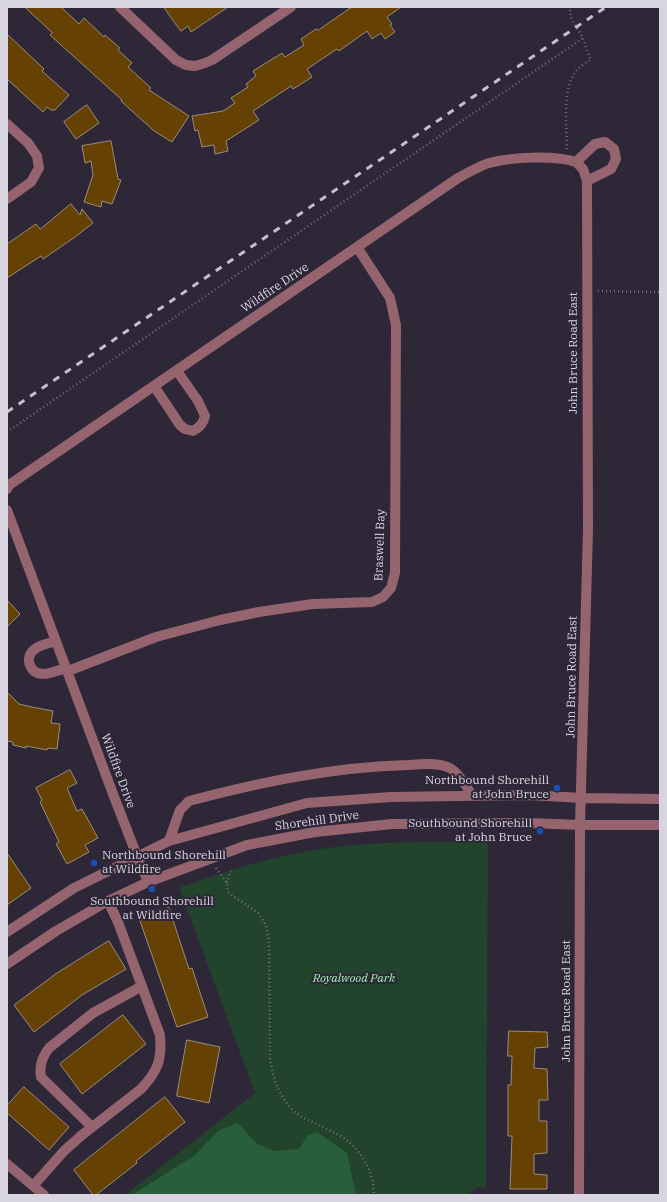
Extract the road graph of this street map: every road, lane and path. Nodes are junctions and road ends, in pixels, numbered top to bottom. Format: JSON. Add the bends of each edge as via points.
{"nodes":[{"id":1,"x":120,"y":7,"type":"edge"},
{"id":2,"x":291,"y":7,"type":"edge"},
{"id":3,"x":570,"y":7,"type":"edge"},
{"id":4,"x":583,"y":38,"type":"junction"},
{"id":5,"x":7,"y":124,"type":"edge"},
{"id":6,"x":572,"y":160,"type":"junction"},
{"id":7,"x":587,"y":181,"type":"junction"},
{"id":8,"x":7,"y":199,"type":"edge"},
{"id":9,"x":357,"y":247,"type":"junction"},
{"id":10,"x":587,"y":291,"type":"junction"},
{"id":11,"x":660,"y":292,"type":"edge"},
{"id":12,"x":177,"y":370,"type":"junction"},
{"id":13,"x":154,"y":386,"type":"junction"},
{"id":14,"x":7,"y":432,"type":"edge"},
{"id":15,"x":7,"y":489,"type":"edge"},
{"id":16,"x":7,"y":510,"type":"edge"},
{"id":17,"x":56,"y":641,"type":"junction"},
{"id":18,"x":67,"y":669,"type":"junction"},
{"id":19,"x":472,"y":796,"type":"junction"},
{"id":20,"x":582,"y":798,"type":"junction"},
{"id":21,"x":660,"y":798,"type":"edge"},
{"id":22,"x":580,"y":825,"type":"junction"},
{"id":23,"x":660,"y":825,"type":"edge"},
{"id":24,"x":169,"y":841,"type":"junction"},
{"id":25,"x":137,"y":856,"type":"junction"},
{"id":26,"x":209,"y":859,"type":"junction"},
{"id":27,"x":231,"y":869,"type":"dead end"},
{"id":28,"x":148,"y":882,"type":"junction"},
{"id":29,"x":227,"y":883,"type":"junction"},
{"id":30,"x":108,"y":901,"type":"junction"},
{"id":31,"x":7,"y":932,"type":"edge"},
{"id":32,"x":7,"y":964,"type":"edge"},
{"id":33,"x":142,"y":986,"type":"junction"},
{"id":34,"x":92,"y":1127,"type":"junction"},
{"id":35,"x":7,"y":1164,"type":"edge"},
{"id":36,"x":33,"y":1186,"type":"junction"},
{"id":37,"x":44,"y":1195,"type":"edge"},
{"id":38,"x":374,"y":1195,"type":"edge"},
{"id":39,"x":579,"y":1195,"type":"edge"}],
"edges":[{"from":1,"to":2,"type":"street","via":[[176,60],[195,66],[212,60]]},
{"from":3,"to":4,"type":"path","via":[[572,20]]},
{"from":4,"to":6,"type":"path","via":[[591,59],[578,68],[571,78],[567,94]]},
{"from":4,"to":14,"type":"path"},
{"from":5,"to":8,"type":"street","via":[[28,143],[37,156],[39,168],[31,182]]},
{"from":6,"to":7,"type":"street","name":"John Bruce Road East","via":[[583,169]]},
{"from":6,"to":7,"type":"street","via":[[595,144],[605,142],[614,149],[616,159],[611,169]]},
{"from":6,"to":9,"type":"street","name":"Wildfire Drive","via":[[516,158],[488,163],[458,178]]},
{"from":7,"to":10,"type":"street","name":"John Bruce Road East"},
{"from":9,"to":12,"type":"street","name":"Wildfire Drive"},
{"from":9,"to":18,"type":"street","name":"Braswell Bay","via":[[390,298],[396,325],[395,573],[391,588],[383,597],[372,602],[313,604],[220,620],[156,637]]},
{"from":10,"to":11,"type":"path"},
{"from":10,"to":20,"type":"street","name":"John Bruce Road East","via":[[588,529]]},
{"from":12,"to":13,"type":"street","name":"Wildfire Drive"},
{"from":12,"to":13,"type":"street","via":[[205,416],[199,428],[193,431],[180,425]]},
{"from":13,"to":15,"type":"street","name":"Wildfire Drive","via":[[9,485]]},
{"from":16,"to":17,"type":"street","name":"Wildfire Drive"},
{"from":17,"to":18,"type":"street","name":"Wildfire Drive"},
{"from":17,"to":18,"type":"street","via":[[31,652],[30,665],[34,670],[46,674]]},
{"from":18,"to":25,"type":"street","name":"Wildfire Drive"},
{"from":19,"to":20,"type":"street","name":"Shorehill Drive"},
{"from":19,"to":24,"type":"street","name":"Shorehill Drive","via":[[391,797],[307,804]]},
{"from":19,"to":24,"type":"street","via":[[463,780],[450,768],[434,764],[339,770],[280,779],[189,801],[180,810]]},
{"from":20,"to":21,"type":"street","name":"Shorehill Drive"},
{"from":20,"to":22,"type":"street","name":"John Bruce Road East"},
{"from":22,"to":23,"type":"street","name":"Shorehill Drive"},
{"from":22,"to":26,"type":"street","name":"Shorehill Drive","via":[[392,824],[314,832],[255,843]]},
{"from":22,"to":39,"type":"street","name":"John Bruce Road East"},
{"from":24,"to":25,"type":"street","name":"Shorehill Drive"},
{"from":25,"to":28,"type":"street","name":"Wildfire Drive"},
{"from":25,"to":31,"type":"street","name":"Shorehill Drive","via":[[74,888]]},
{"from":26,"to":28,"type":"street","name":"Shorehill Drive"},
{"from":26,"to":29,"type":"path"},
{"from":27,"to":29,"type":"path"},
{"from":28,"to":30,"type":"street","name":"Shorehill Drive"},
{"from":29,"to":38,"type":"path","via":[[228,892],[258,913],[266,925],[269,942],[270,1059],[272,1075],[279,1091],[297,1114],[350,1142],[369,1170]]},
{"from":30,"to":32,"type":"street","name":"Shorehill Drive","via":[[56,931]]},
{"from":30,"to":33,"type":"street"},
{"from":33,"to":34,"type":"street","via":[[160,1035],[161,1051],[158,1066],[142,1089]]},
{"from":33,"to":34,"type":"street","via":[[93,1013],[49,1048],[41,1062],[41,1077]]},
{"from":34,"to":36,"type":"street","via":[[64,1151]]},
{"from":35,"to":36,"type":"street"},
{"from":36,"to":37,"type":"street"}]}
